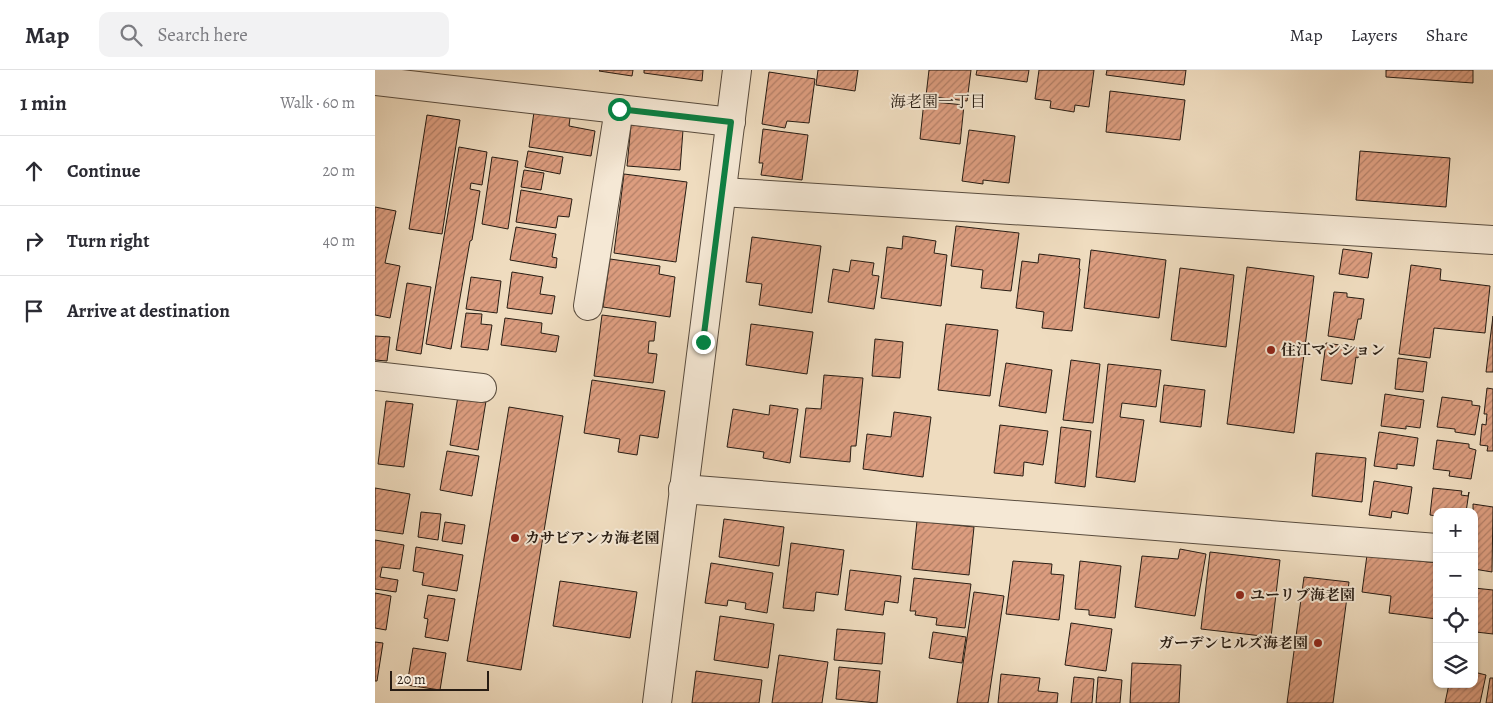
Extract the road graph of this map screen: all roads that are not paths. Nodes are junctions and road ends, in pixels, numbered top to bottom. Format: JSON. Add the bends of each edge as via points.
{"nodes":[{"id":1,"x":737,"y":70,"type":"edge"},
{"id":2,"x":375,"y":81,"type":"edge"},
{"id":3,"x":619,"y":109,"type":"junction"},
{"id":4,"x":731,"y":122,"type":"junction"},
{"id":5,"x":722,"y":192,"type":"junction"},
{"id":6,"x":1493,"y":240,"type":"edge"},
{"id":7,"x":587,"y":306,"type":"dead end"},
{"id":8,"x":375,"y":376,"type":"edge"},
{"id":9,"x":482,"y":388,"type":"dead end"},
{"id":10,"x":683,"y":489,"type":"junction"},
{"id":11,"x":1433,"y":548,"type":"edge"},
{"id":12,"x":657,"y":703,"type":"edge"}],
"edges":[{"from":1,"to":4,"type":"street"},
{"from":2,"to":3,"type":"street"},
{"from":3,"to":4,"type":"street"},
{"from":3,"to":7,"type":"street"},
{"from":4,"to":5,"type":"street"},
{"from":5,"to":6,"type":"street"},
{"from":5,"to":10,"type":"street"},
{"from":8,"to":9,"type":"street"},
{"from":10,"to":11,"type":"street"},
{"from":10,"to":12,"type":"street"}]}
